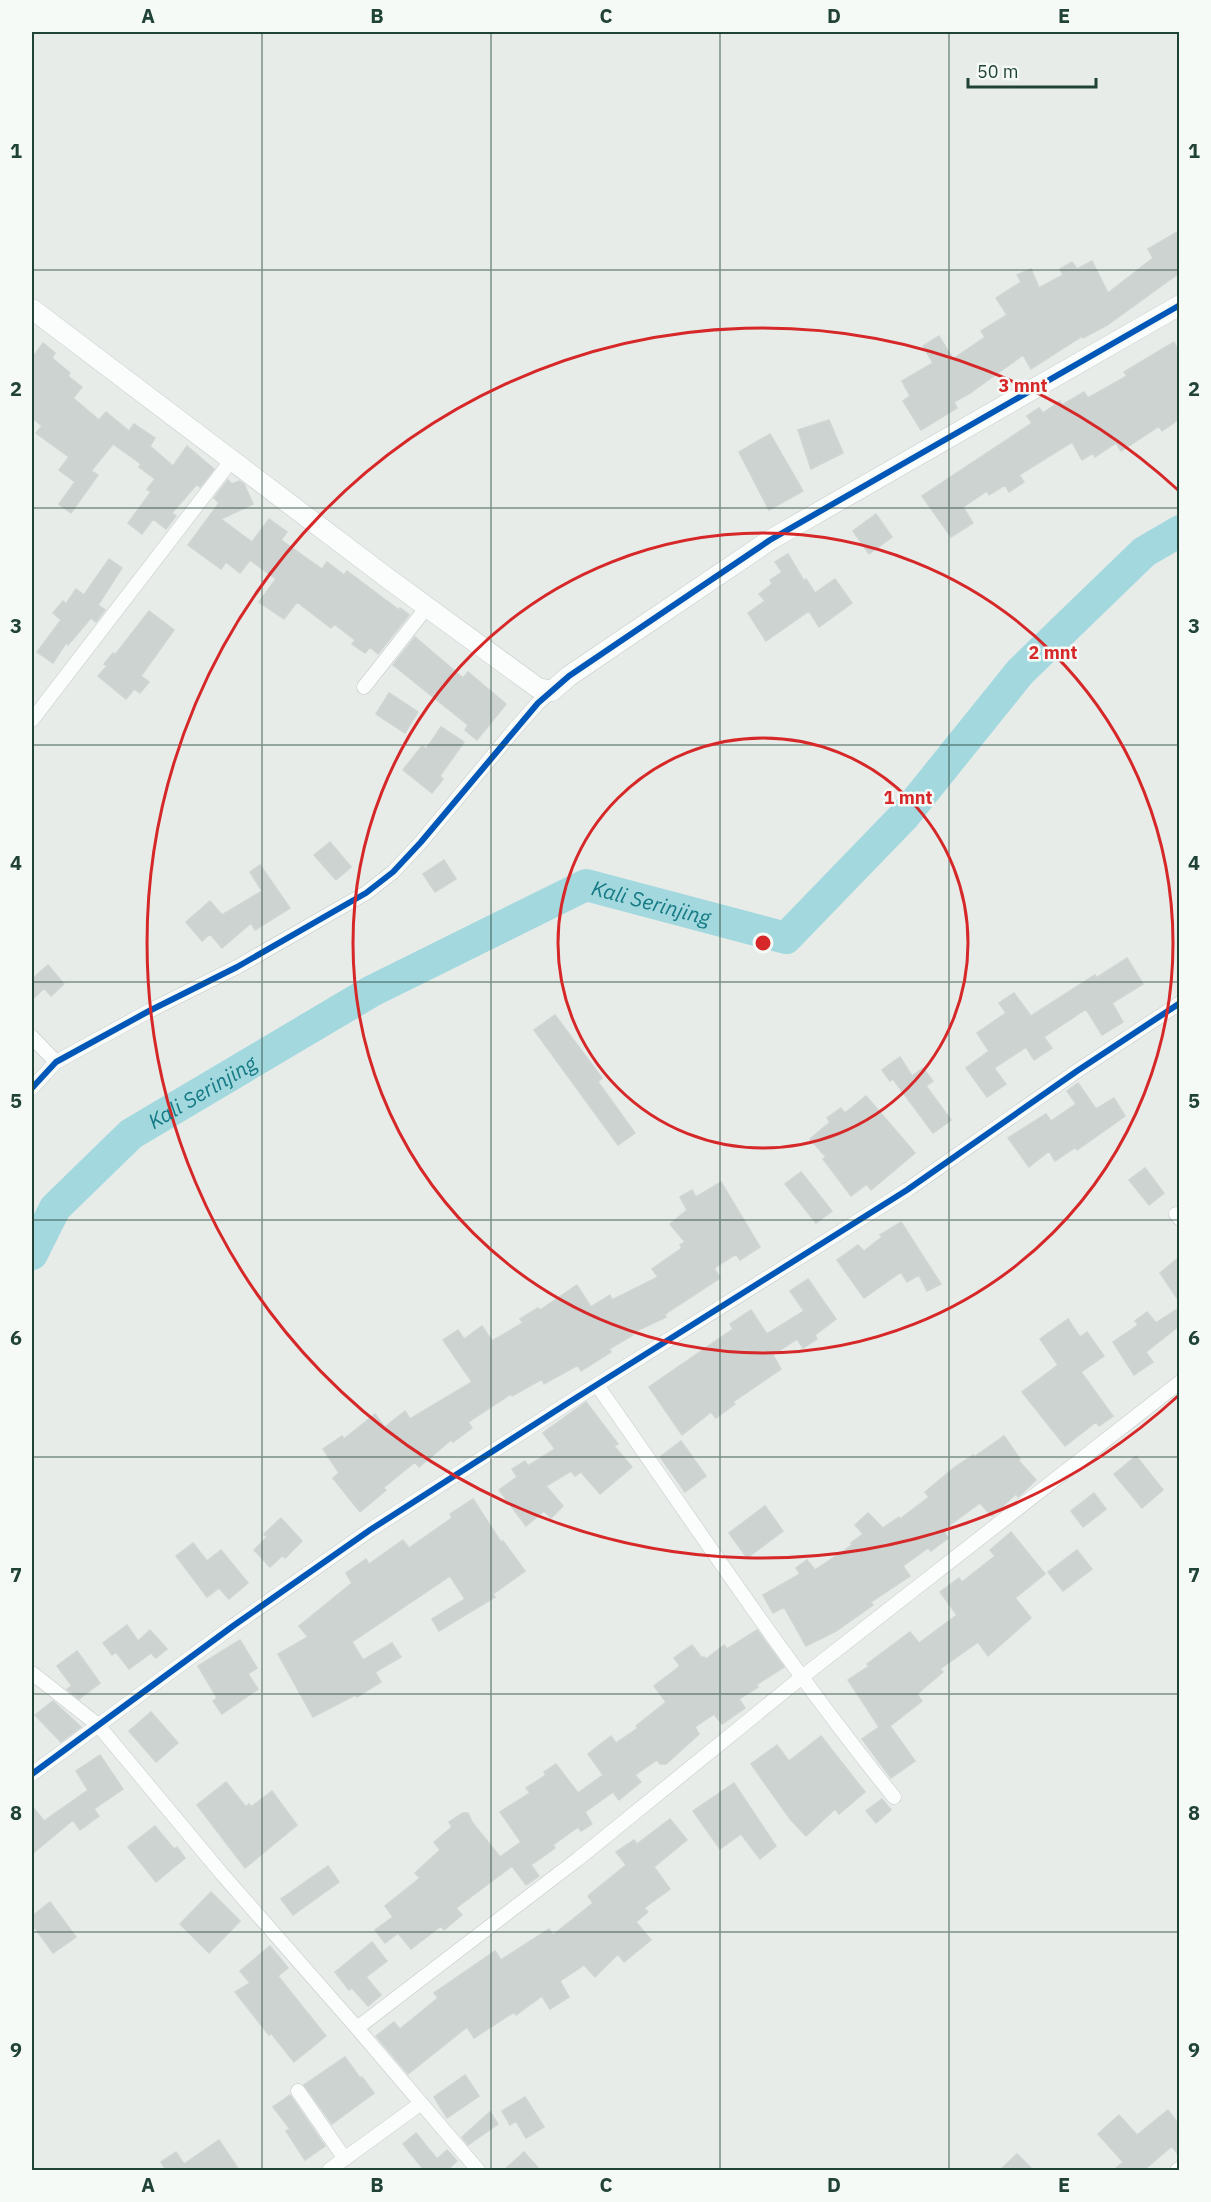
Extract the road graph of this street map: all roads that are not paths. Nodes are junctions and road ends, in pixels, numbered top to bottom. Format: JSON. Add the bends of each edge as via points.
{"nodes":[{"id":1,"x":1179,"y":304,"type":"edge"},
{"id":2,"x":32,"y":309,"type":"edge"},
{"id":3,"x":231,"y":461,"type":"junction"},
{"id":4,"x":427,"y":607,"type":"junction"},
{"id":5,"x":363,"y":687,"type":"dead end"},
{"id":6,"x":552,"y":690,"type":"junction"},
{"id":7,"x":32,"y":720,"type":"edge"},
{"id":8,"x":1179,"y":1003,"type":"edge"},
{"id":9,"x":32,"y":1037,"type":"edge"},
{"id":10,"x":56,"y":1062,"type":"junction"},
{"id":11,"x":32,"y":1088,"type":"edge"},
{"id":12,"x":1179,"y":1382,"type":"edge"},
{"id":13,"x":597,"y":1385,"type":"junction"},
{"id":14,"x":32,"y":1673,"type":"edge"},
{"id":15,"x":802,"y":1677,"type":"junction"},
{"id":16,"x":98,"y":1725,"type":"junction"},
{"id":17,"x":32,"y":1774,"type":"edge"},
{"id":18,"x":894,"y":1797,"type":"dead end"},
{"id":19,"x":357,"y":2028,"type":"junction"},
{"id":20,"x":298,"y":2091,"type":"dead end"},
{"id":21,"x":420,"y":2104,"type":"junction"},
{"id":22,"x":345,"y":2159,"type":"junction"},
{"id":23,"x":329,"y":2170,"type":"edge"},
{"id":24,"x":478,"y":2170,"type":"edge"}],
"edges":[{"from":1,"to":6,"type":"street","via":[[770,540]]},
{"from":2,"to":3,"type":"street"},
{"from":3,"to":4,"type":"street"},
{"from":3,"to":7,"type":"street"},
{"from":4,"to":5,"type":"street"},
{"from":4,"to":6,"type":"street","via":[[538,688]]},
{"from":6,"to":10,"type":"street","via":[[393,873],[366,893],[237,967]]},
{"from":8,"to":13,"type":"street","via":[[907,1190]]},
{"from":9,"to":10,"type":"street"},
{"from":10,"to":11,"type":"street"},
{"from":12,"to":15,"type":"street"},
{"from":13,"to":15,"type":"street"},
{"from":13,"to":16,"type":"street","via":[[370,1530]]},
{"from":14,"to":16,"type":"street"},
{"from":15,"to":18,"type":"street"},
{"from":15,"to":19,"type":"street","via":[[578,1860]]},
{"from":16,"to":17,"type":"street"},
{"from":16,"to":19,"type":"street"},
{"from":19,"to":21,"type":"street"},
{"from":20,"to":22,"type":"street"},
{"from":21,"to":22,"type":"street"},
{"from":21,"to":24,"type":"street"},
{"from":22,"to":23,"type":"street"}]}
